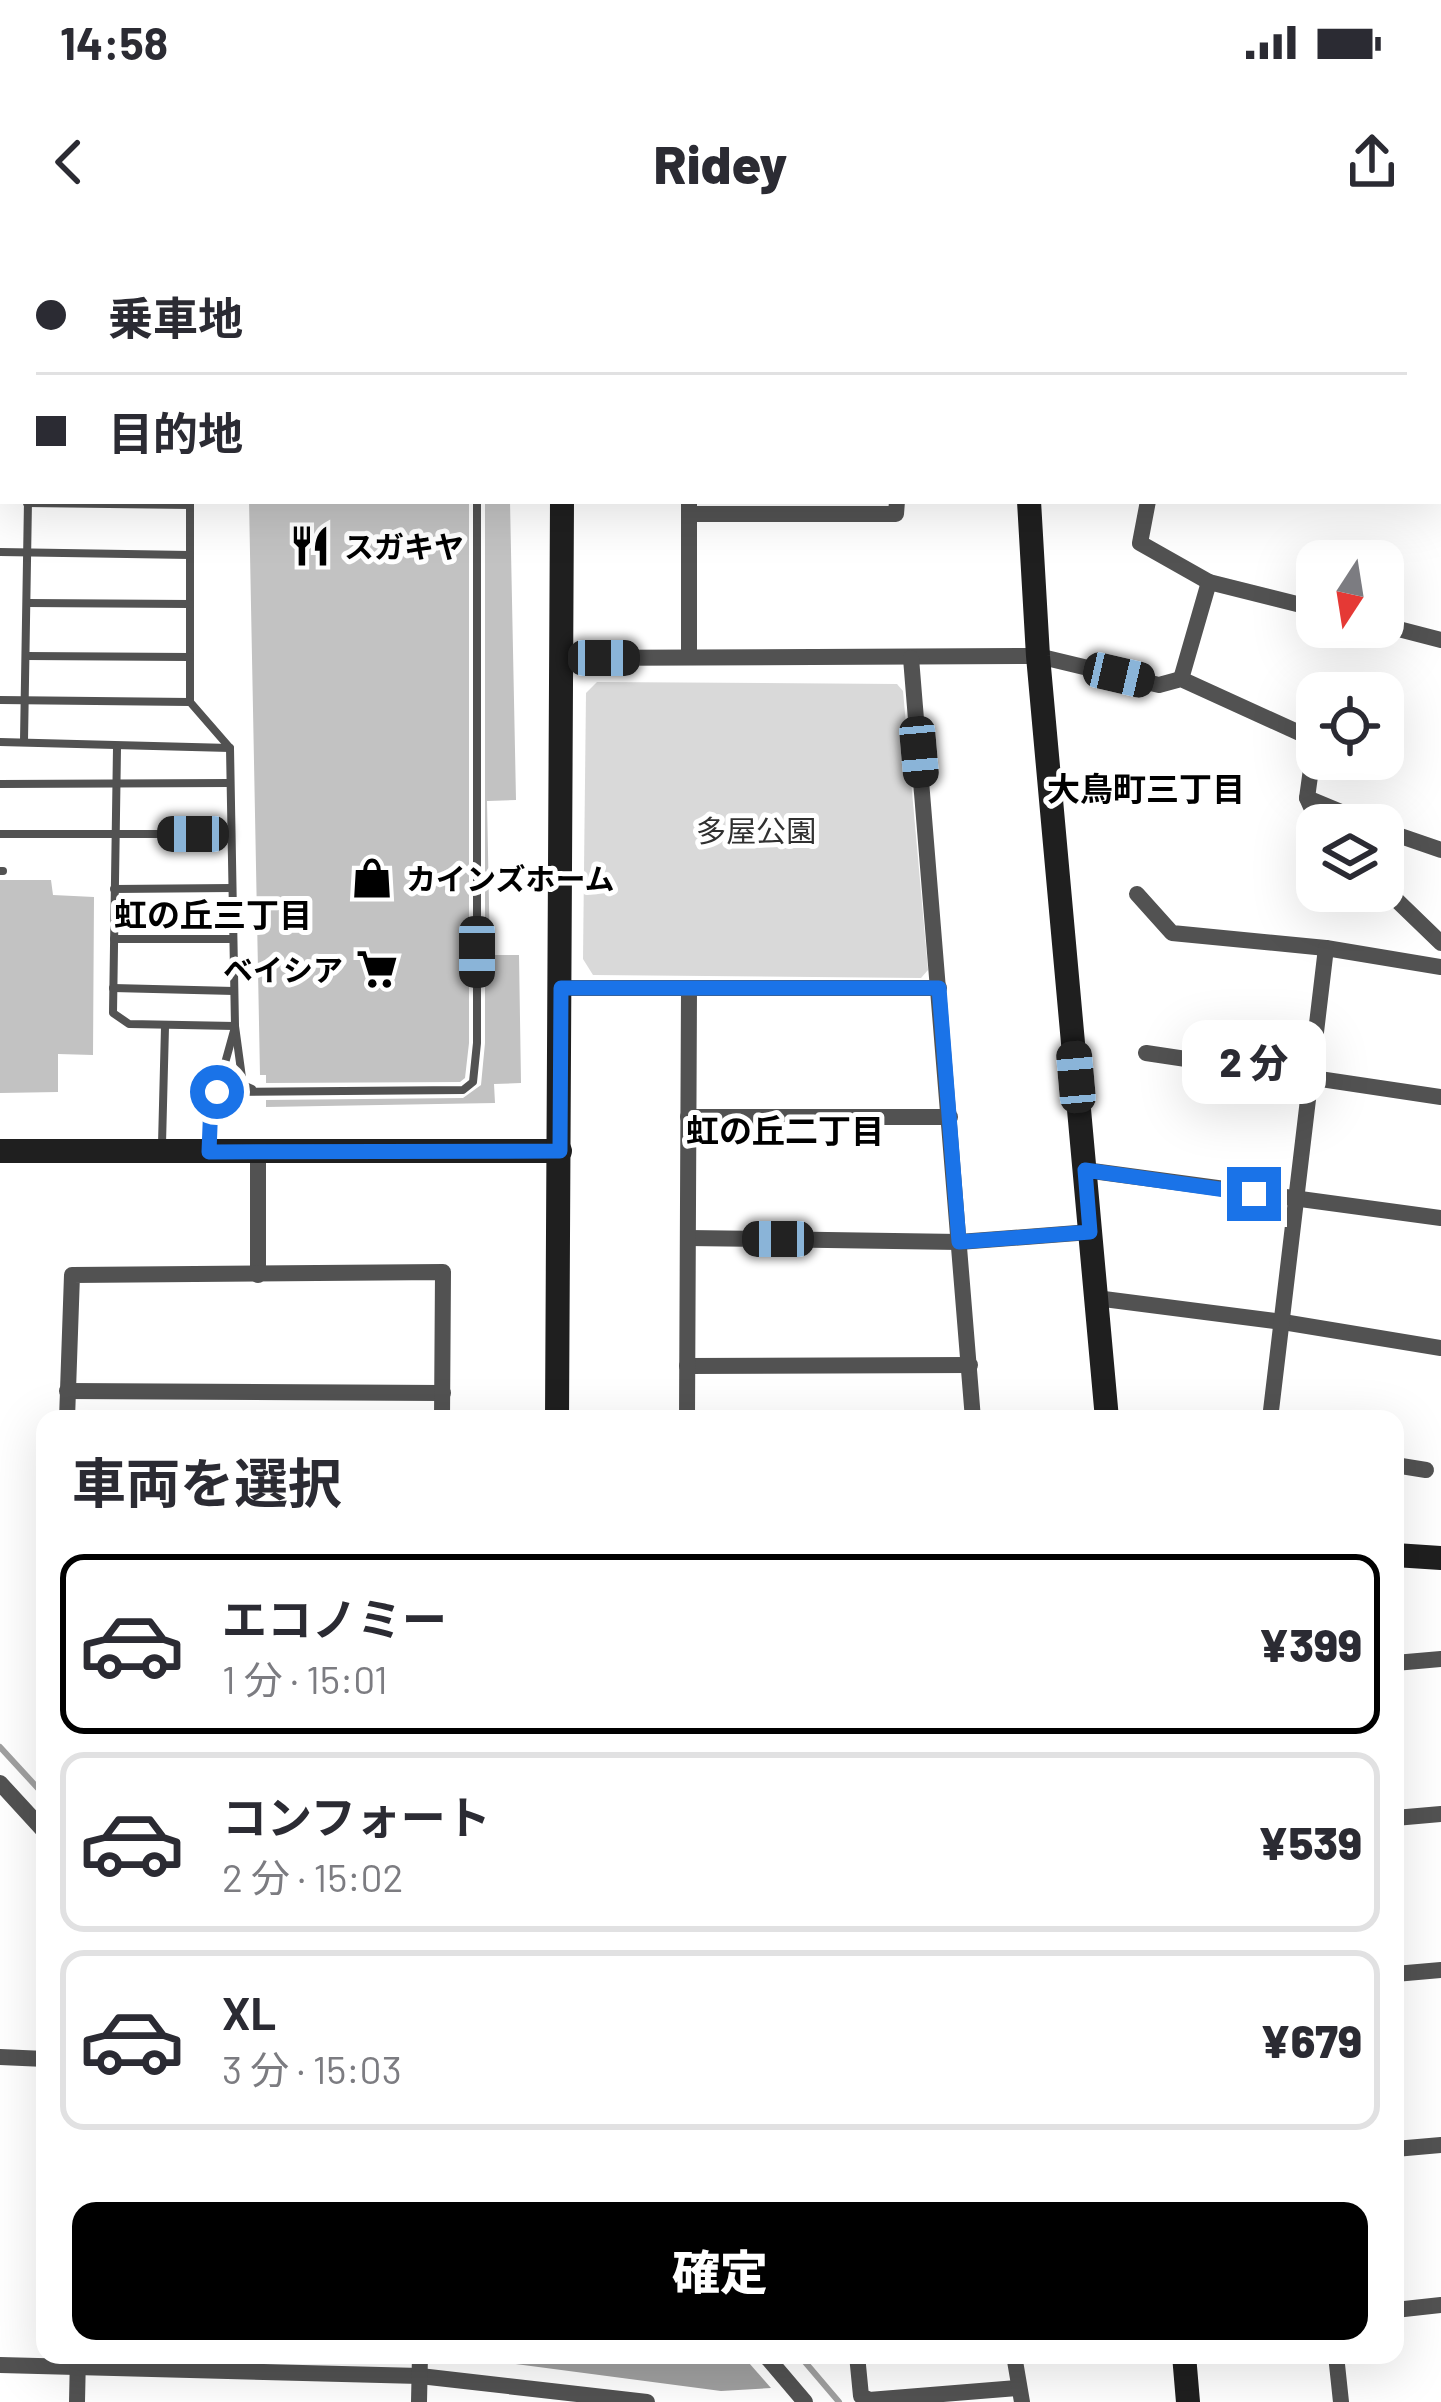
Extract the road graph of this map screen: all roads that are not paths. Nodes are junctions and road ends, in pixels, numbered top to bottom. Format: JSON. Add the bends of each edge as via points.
{"nodes":[{"id":1,"x":28,"y":504,"type":"edge"},
{"id":2,"x":190,"y":504,"type":"edge"},
{"id":3,"x":477,"y":504,"type":"edge"},
{"id":4,"x":562,"y":504,"type":"edge"},
{"id":5,"x":897,"y":504,"type":"edge"},
{"id":6,"x":1029,"y":504,"type":"edge"},
{"id":7,"x":1147,"y":504,"type":"edge"},
{"id":8,"x":689,"y":508,"type":"edge"},
{"id":9,"x":27,"y":552,"type":"junction"},
{"id":10,"x":0,"y":553,"type":"edge"},
{"id":11,"x":190,"y":555,"type":"junction"},
{"id":12,"x":1209,"y":582,"type":"junction"},
{"id":13,"x":27,"y":603,"type":"junction"},
{"id":14,"x":190,"y":604,"type":"junction"},
{"id":15,"x":1296,"y":604,"type":"edge"},
{"id":16,"x":1404,"y":631,"type":"edge"},
{"id":17,"x":1441,"y":640,"type":"edge"},
{"id":18,"x":26,"y":656,"type":"junction"},
{"id":19,"x":1038,"y":656,"type":"junction"},
{"id":20,"x":190,"y":657,"type":"junction"},
{"id":21,"x":689,"y":657,"type":"junction"},
{"id":22,"x":562,"y":658,"type":"junction"},
{"id":23,"x":911,"y":658,"type":"junction"},
{"id":24,"x":1181,"y":679,"type":"junction"},
{"id":25,"x":0,"y":700,"type":"edge"},
{"id":26,"x":26,"y":701,"type":"junction"},
{"id":27,"x":190,"y":702,"type":"junction"},
{"id":28,"x":23,"y":741,"type":"junction"},
{"id":29,"x":0,"y":742,"type":"edge"},
{"id":30,"x":117,"y":748,"type":"junction"},
{"id":31,"x":230,"y":748,"type":"junction"},
{"id":32,"x":116,"y":783,"type":"junction"},
{"id":33,"x":230,"y":783,"type":"junction"},
{"id":34,"x":0,"y":784,"type":"edge"},
{"id":35,"x":1307,"y":798,"type":"junction"},
{"id":36,"x":1310,"y":804,"type":"edge"},
{"id":37,"x":1321,"y":804,"type":"edge"},
{"id":38,"x":0,"y":834,"type":"edge"},
{"id":39,"x":231,"y":834,"type":"junction"},
{"id":40,"x":115,"y":835,"type":"junction"},
{"id":41,"x":1404,"y":837,"type":"edge"},
{"id":42,"x":1441,"y":850,"type":"edge"},
{"id":43,"x":232,"y":888,"type":"junction"},
{"id":44,"x":114,"y":889,"type":"junction"},
{"id":45,"x":1137,"y":894,"type":"dead end"},
{"id":46,"x":1404,"y":907,"type":"edge"},
{"id":47,"x":113,"y":939,"type":"junction"},
{"id":48,"x":233,"y":939,"type":"junction"},
{"id":49,"x":1441,"y":943,"type":"edge"},
{"id":50,"x":1326,"y":948,"type":"junction"},
{"id":51,"x":1441,"y":967,"type":"edge"},
{"id":52,"x":113,"y":988,"type":"junction"},
{"id":53,"x":561,"y":988,"type":"junction"},
{"id":54,"x":939,"y":988,"type":"junction"},
{"id":55,"x":689,"y":990,"type":"junction"},
{"id":56,"x":234,"y":991,"type":"junction"},
{"id":57,"x":235,"y":1026,"type":"junction"},
{"id":58,"x":165,"y":1027,"type":"junction"},
{"id":59,"x":1146,"y":1053,"type":"dead end"},
{"id":60,"x":1311,"y":1078,"type":"junction"},
{"id":61,"x":217,"y":1092,"type":"junction"},
{"id":62,"x":259,"y":1092,"type":"junction"},
{"id":63,"x":1441,"y":1097,"type":"edge"},
{"id":64,"x":688,"y":1117,"type":"junction"},
{"id":65,"x":950,"y":1117,"type":"junction"},
{"id":66,"x":0,"y":1151,"type":"edge"},
{"id":67,"x":162,"y":1151,"type":"junction"},
{"id":68,"x":258,"y":1151,"type":"junction"},
{"id":69,"x":560,"y":1151,"type":"junction"},
{"id":70,"x":209,"y":1152,"type":"junction"},
{"id":71,"x":1085,"y":1170,"type":"junction"},
{"id":72,"x":1297,"y":1199,"type":"junction"},
{"id":73,"x":1441,"y":1218,"type":"edge"},
{"id":74,"x":1090,"y":1232,"type":"junction"},
{"id":75,"x":688,"y":1238,"type":"junction"},
{"id":76,"x":959,"y":1242,"type":"junction"},
{"id":77,"x":258,"y":1275,"type":"junction"},
{"id":78,"x":1096,"y":1298,"type":"junction"},
{"id":79,"x":1282,"y":1322,"type":"junction"},
{"id":80,"x":1441,"y":1348,"type":"edge"},
{"id":81,"x":970,"y":1365,"type":"junction"},
{"id":82,"x":687,"y":1366,"type":"junction"},
{"id":83,"x":67,"y":1391,"type":"junction"},
{"id":84,"x":443,"y":1394,"type":"junction"},
{"id":85,"x":67,"y":1410,"type":"edge"},
{"id":86,"x":442,"y":1410,"type":"edge"},
{"id":87,"x":557,"y":1410,"type":"edge"},
{"id":88,"x":687,"y":1410,"type":"edge"},
{"id":89,"x":973,"y":1410,"type":"edge"},
{"id":90,"x":1106,"y":1410,"type":"edge"},
{"id":91,"x":1271,"y":1410,"type":"edge"},
{"id":92,"x":1404,"y":1466,"type":"edge"},
{"id":93,"x":1426,"y":1470,"type":"dead end"},
{"id":94,"x":1404,"y":1556,"type":"edge"},
{"id":95,"x":1441,"y":1558,"type":"edge"},
{"id":96,"x":1441,"y":1659,"type":"edge"},
{"id":97,"x":1404,"y":1662,"type":"edge"},
{"id":98,"x":0,"y":1783,"type":"edge"},
{"id":99,"x":1441,"y":1814,"type":"edge"},
{"id":100,"x":1404,"y":1817,"type":"edge"},
{"id":101,"x":36,"y":1822,"type":"edge"},
{"id":102,"x":1441,"y":1970,"type":"edge"},
{"id":103,"x":1404,"y":1973,"type":"edge"},
{"id":104,"x":0,"y":2057,"type":"edge"},
{"id":105,"x":36,"y":2059,"type":"edge"},
{"id":106,"x":1441,"y":2146,"type":"edge"},
{"id":107,"x":1404,"y":2148,"type":"edge"},
{"id":108,"x":1441,"y":2306,"type":"edge"},
{"id":109,"x":1404,"y":2309,"type":"edge"},
{"id":110,"x":36,"y":2364,"type":"edge"},
{"id":111,"x":78,"y":2364,"type":"edge"},
{"id":112,"x":127,"y":2364,"type":"edge"},
{"id":113,"x":420,"y":2364,"type":"edge"},
{"id":114,"x":773,"y":2364,"type":"edge"},
{"id":115,"x":858,"y":2364,"type":"edge"},
{"id":116,"x":1015,"y":2364,"type":"edge"},
{"id":117,"x":1185,"y":2364,"type":"edge"},
{"id":118,"x":1337,"y":2364,"type":"edge"},
{"id":119,"x":0,"y":2365,"type":"edge"},
{"id":120,"x":420,"y":2376,"type":"junction"},
{"id":121,"x":1020,"y":2395,"type":"edge"},
{"id":122,"x":77,"y":2402,"type":"edge"},
{"id":123,"x":419,"y":2402,"type":"edge"},
{"id":124,"x":647,"y":2402,"type":"edge"},
{"id":125,"x":805,"y":2402,"type":"edge"},
{"id":126,"x":1189,"y":2402,"type":"edge"},
{"id":127,"x":1341,"y":2402,"type":"edge"}],
"edges":[{"from":1,"to":9,"type":"lane"},
{"from":2,"to":11,"type":"lane"},
{"from":3,"to":62,"type":"lane","via":[[473,1082],[464,1090]]},
{"from":4,"to":22,"type":"street"},
{"from":5,"to":8,"type":"street","via":[[896,514]]},
{"from":6,"to":19,"type":"street"},
{"from":7,"to":12,"type":"street","via":[[1140,543]]},
{"from":8,"to":21,"type":"street"},
{"from":9,"to":10,"type":"lane"},
{"from":9,"to":11,"type":"lane"},
{"from":9,"to":13,"type":"lane"},
{"from":11,"to":14,"type":"lane"},
{"from":12,"to":15,"type":"street"},
{"from":12,"to":24,"type":"street"},
{"from":13,"to":14,"type":"lane"},
{"from":13,"to":18,"type":"lane"},
{"from":14,"to":20,"type":"lane"},
{"from":16,"to":17,"type":"street"},
{"from":18,"to":20,"type":"lane"},
{"from":18,"to":26,"type":"lane"},
{"from":19,"to":23,"type":"street"},
{"from":19,"to":24,"type":"street","via":[[1159,685]]},
{"from":19,"to":71,"type":"street"},
{"from":20,"to":27,"type":"lane"},
{"from":21,"to":22,"type":"street"},
{"from":21,"to":23,"type":"street"},
{"from":22,"to":53,"type":"street"},
{"from":23,"to":54,"type":"street"},
{"from":24,"to":35,"type":"street","via":[[1315,740]]},
{"from":25,"to":26,"type":"lane"},
{"from":26,"to":27,"type":"lane"},
{"from":26,"to":28,"type":"lane"},
{"from":27,"to":31,"type":"lane"},
{"from":28,"to":29,"type":"lane"},
{"from":28,"to":30,"type":"lane"},
{"from":30,"to":31,"type":"lane"},
{"from":30,"to":32,"type":"lane"},
{"from":31,"to":33,"type":"lane"},
{"from":32,"to":33,"type":"lane"},
{"from":32,"to":34,"type":"lane"},
{"from":32,"to":40,"type":"lane"},
{"from":33,"to":39,"type":"lane"},
{"from":35,"to":36,"type":"street"},
{"from":35,"to":37,"type":"street"},
{"from":38,"to":40,"type":"lane"},
{"from":39,"to":40,"type":"lane"},
{"from":39,"to":43,"type":"lane"},
{"from":40,"to":44,"type":"lane"},
{"from":41,"to":42,"type":"street"},
{"from":43,"to":44,"type":"lane"},
{"from":43,"to":48,"type":"lane"},
{"from":44,"to":47,"type":"lane"},
{"from":45,"to":50,"type":"street","via":[[1172,933]]},
{"from":46,"to":49,"type":"street"},
{"from":47,"to":48,"type":"lane"},
{"from":47,"to":52,"type":"lane"},
{"from":48,"to":56,"type":"lane"},
{"from":50,"to":51,"type":"street"},
{"from":50,"to":60,"type":"street"},
{"from":52,"to":56,"type":"lane"},
{"from":52,"to":58,"type":"lane","via":[[112,1013],[129,1024]]},
{"from":53,"to":55,"type":"street"},
{"from":53,"to":69,"type":"street"},
{"from":54,"to":55,"type":"street"},
{"from":54,"to":65,"type":"street"},
{"from":55,"to":64,"type":"street"},
{"from":56,"to":57,"type":"lane"},
{"from":57,"to":58,"type":"lane"},
{"from":57,"to":61,"type":"lane"},
{"from":57,"to":62,"type":"lane","via":[[243,1085]]},
{"from":58,"to":67,"type":"lane"},
{"from":59,"to":60,"type":"street"},
{"from":60,"to":63,"type":"street"},
{"from":60,"to":72,"type":"street"},
{"from":61,"to":62,"type":"lane"},
{"from":61,"to":70,"type":"lane"},
{"from":64,"to":65,"type":"street"},
{"from":64,"to":75,"type":"street"},
{"from":65,"to":76,"type":"street"},
{"from":66,"to":67,"type":"street"},
{"from":67,"to":70,"type":"street"},
{"from":68,"to":69,"type":"street"},
{"from":68,"to":70,"type":"street"},
{"from":68,"to":77,"type":"street"},
{"from":69,"to":87,"type":"street"},
{"from":71,"to":72,"type":"street"},
{"from":71,"to":74,"type":"street"},
{"from":72,"to":73,"type":"street"},
{"from":72,"to":79,"type":"street"},
{"from":74,"to":76,"type":"street"},
{"from":74,"to":78,"type":"street"},
{"from":75,"to":76,"type":"street"},
{"from":75,"to":82,"type":"street"},
{"from":76,"to":81,"type":"street"},
{"from":77,"to":83,"type":"street","via":[[72,1275]]},
{"from":77,"to":84,"type":"street","via":[[443,1272]]},
{"from":78,"to":79,"type":"street"},
{"from":78,"to":90,"type":"street"},
{"from":79,"to":80,"type":"street"},
{"from":79,"to":91,"type":"street"},
{"from":81,"to":82,"type":"street"},
{"from":81,"to":89,"type":"street"},
{"from":82,"to":88,"type":"street"},
{"from":83,"to":84,"type":"street"},
{"from":83,"to":85,"type":"street"},
{"from":84,"to":86,"type":"street"},
{"from":92,"to":93,"type":"street"},
{"from":94,"to":95,"type":"street"},
{"from":96,"to":97,"type":"street"},
{"from":98,"to":101,"type":"street"},
{"from":99,"to":100,"type":"street"},
{"from":102,"to":103,"type":"street"},
{"from":104,"to":105,"type":"street"},
{"from":106,"to":107,"type":"street"},
{"from":108,"to":109,"type":"street"},
{"from":110,"to":119,"type":"street"},
{"from":111,"to":122,"type":"street"},
{"from":112,"to":120,"type":"street"},
{"from":113,"to":120,"type":"street"},
{"from":114,"to":125,"type":"street"},
{"from":115,"to":121,"type":"street","via":[[865,2399]]},
{"from":116,"to":121,"type":"street"},
{"from":117,"to":126,"type":"street"},
{"from":118,"to":127,"type":"street"},
{"from":120,"to":123,"type":"street"},
{"from":120,"to":124,"type":"street"}]}
